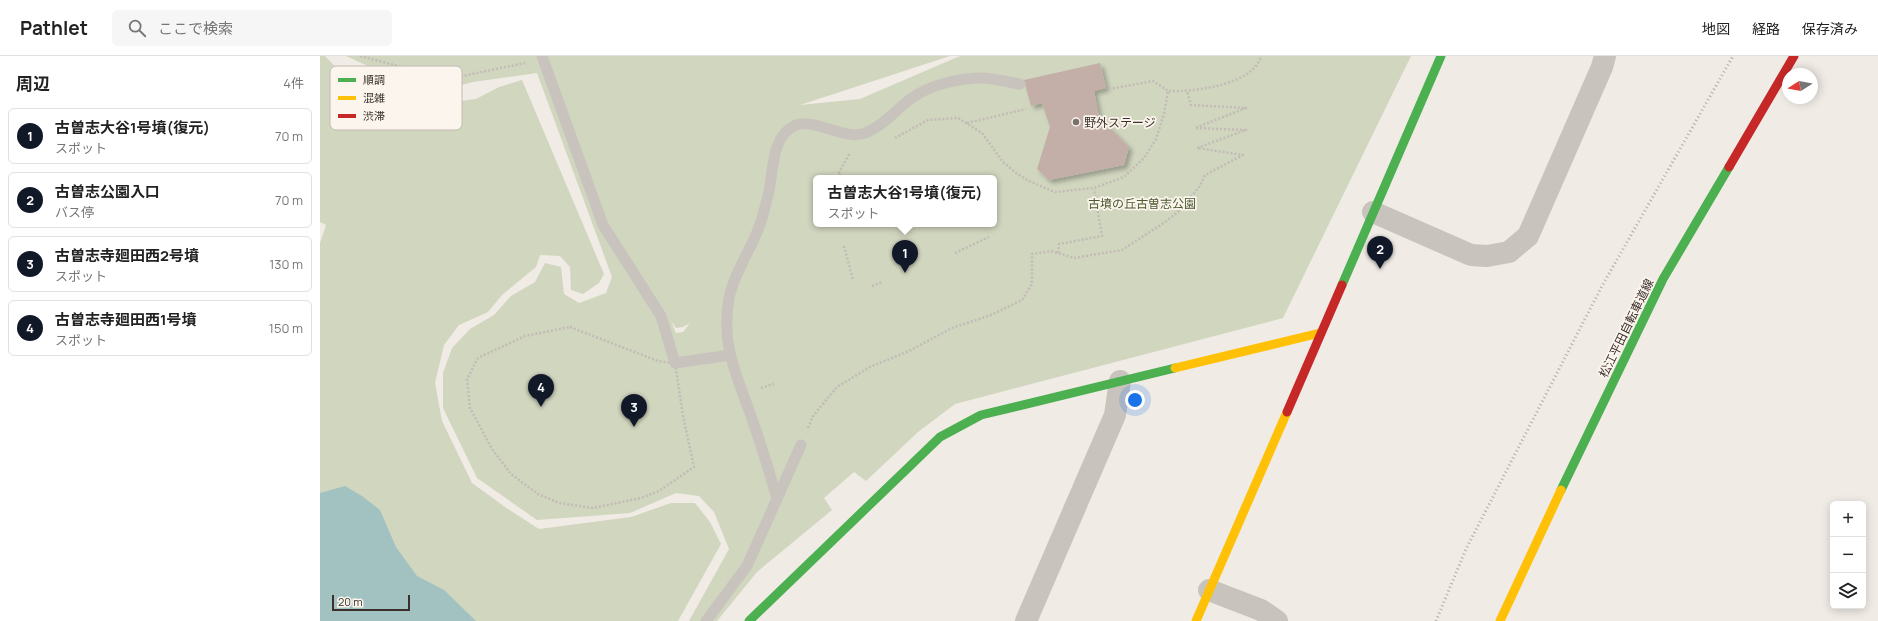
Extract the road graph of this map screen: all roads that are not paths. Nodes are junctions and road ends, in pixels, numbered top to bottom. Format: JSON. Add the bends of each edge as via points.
{"nodes":[{"id":1,"x":1441,"y":56,"type":"edge"},
{"id":2,"x":1604,"y":56,"type":"edge"},
{"id":3,"x":1794,"y":56,"type":"edge"},
{"id":4,"x":543,"y":58,"type":"edge"},
{"id":5,"x":1020,"y":84,"type":"dead end"},
{"id":6,"x":1373,"y":212,"type":"junction"},
{"id":7,"x":1320,"y":333,"type":"junction"},
{"id":8,"x":730,"y":355,"type":"junction"},
{"id":9,"x":1120,"y":381,"type":"junction"},
{"id":10,"x":801,"y":444,"type":"road end"},
{"id":11,"x":777,"y":499,"type":"junction"},
{"id":12,"x":1209,"y":590,"type":"junction"},
{"id":13,"x":706,"y":621,"type":"edge"},
{"id":14,"x":749,"y":621,"type":"edge"},
{"id":15,"x":1026,"y":621,"type":"edge"},
{"id":16,"x":1196,"y":621,"type":"edge"},
{"id":17,"x":1277,"y":621,"type":"edge"},
{"id":18,"x":1500,"y":621,"type":"edge"}],
"edges":[{"from":1,"to":6,"type":"street"},
{"from":2,"to":6,"type":"street","via":[[1602,67],[1528,236],[1509,252],[1487,256],[1471,255]]},
{"from":3,"to":18,"type":"street","name":"松江平田自転車道線","via":[[1663,279],[1582,444]]},
{"from":4,"to":8,"type":"lane","via":[[603,226],[661,316],[675,363]]},
{"from":5,"to":8,"type":"lane","via":[[979,78],[940,84],[912,98],[888,119],[865,134],[843,134],[816,125],[797,124],[782,134],[776,148],[760,226],[730,295],[726,322]]},
{"from":6,"to":7,"type":"street"},
{"from":7,"to":9,"type":"street"},
{"from":7,"to":12,"type":"street"},
{"from":8,"to":11,"type":"lane"},
{"from":9,"to":14,"type":"street","via":[[981,415],[940,437]]},
{"from":9,"to":15,"type":"street","via":[[1115,415]]},
{"from":10,"to":11,"type":"lane"},
{"from":11,"to":13,"type":"lane","via":[[747,566]]},
{"from":12,"to":16,"type":"street"},
{"from":12,"to":17,"type":"street","via":[[1261,610]]}]}
